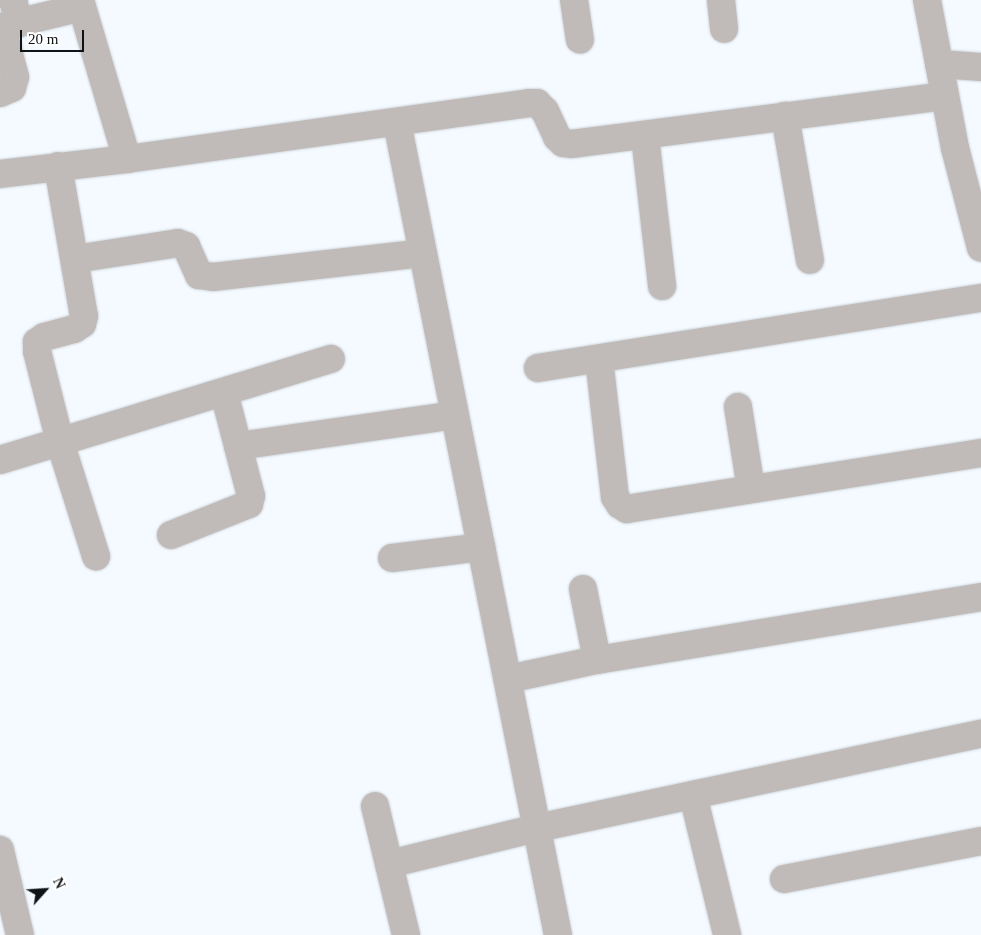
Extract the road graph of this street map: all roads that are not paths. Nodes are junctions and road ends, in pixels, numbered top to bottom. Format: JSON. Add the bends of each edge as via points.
{"nodes":[{"id":1,"x":574,"y":0,"type":"edge"},
{"id":2,"x":721,"y":0,"type":"edge"},
{"id":3,"x":927,"y":0,"type":"edge"},
{"id":4,"x":81,"y":4,"type":"edge"},
{"id":5,"x":8,"y":19,"type":"edge"},
{"id":6,"x":724,"y":29,"type":"dead end"},
{"id":7,"x":580,"y":40,"type":"dead end"},
{"id":8,"x":939,"y":64,"type":"junction"},
{"id":9,"x":981,"y":66,"type":"edge"},
{"id":10,"x":0,"y":93,"type":"edge"},
{"id":11,"x":944,"y":96,"type":"junction"},
{"id":12,"x":785,"y":116,"type":"junction"},
{"id":13,"x":397,"y":122,"type":"junction"},
{"id":14,"x":645,"y":136,"type":"junction"},
{"id":15,"x":127,"y":159,"type":"junction"},
{"id":16,"x":58,"y":166,"type":"junction"},
{"id":17,"x":0,"y":174,"type":"edge"},
{"id":18,"x":980,"y":241,"type":"edge"},
{"id":19,"x":423,"y":253,"type":"junction"},
{"id":20,"x":75,"y":259,"type":"junction"},
{"id":21,"x":810,"y":260,"type":"dead end"},
{"id":22,"x":662,"y":286,"type":"dead end"},
{"id":23,"x":981,"y":298,"type":"edge"},
{"id":24,"x":331,"y":359,"type":"dead end"},
{"id":25,"x":599,"y":359,"type":"junction"},
{"id":26,"x":538,"y":368,"type":"dead end"},
{"id":27,"x":224,"y":392,"type":"junction"},
{"id":28,"x":738,"y":407,"type":"dead end"},
{"id":29,"x":455,"y":415,"type":"junction"},
{"id":30,"x":60,"y":442,"type":"junction"},
{"id":31,"x":238,"y":446,"type":"junction"},
{"id":32,"x":981,"y":453,"type":"edge"},
{"id":33,"x":0,"y":460,"type":"edge"},
{"id":34,"x":751,"y":489,"type":"junction"},
{"id":35,"x":171,"y":535,"type":"dead end"},
{"id":36,"x":481,"y":547,"type":"junction"},
{"id":37,"x":96,"y":556,"type":"dead end"},
{"id":38,"x":392,"y":558,"type":"dead end"},
{"id":39,"x":583,"y":590,"type":"dead end"},
{"id":40,"x":981,"y":597,"type":"edge"},
{"id":41,"x":597,"y":660,"type":"junction"},
{"id":42,"x":508,"y":679,"type":"junction"},
{"id":43,"x":981,"y":734,"type":"edge"},
{"id":44,"x":693,"y":795,"type":"junction"},
{"id":45,"x":375,"y":806,"type":"dead end"},
{"id":46,"x":537,"y":828,"type":"junction"},
{"id":47,"x":981,"y":841,"type":"edge"},
{"id":48,"x":0,"y":850,"type":"edge"},
{"id":49,"x":389,"y":864,"type":"junction"},
{"id":50,"x":784,"y":879,"type":"dead end"},
{"id":51,"x":5,"y":898,"type":"edge"},
{"id":52,"x":20,"y":935,"type":"edge"},
{"id":53,"x":406,"y":935,"type":"edge"},
{"id":54,"x":558,"y":935,"type":"edge"},
{"id":55,"x":726,"y":935,"type":"edge"}],
"edges":[{"from":1,"to":7,"type":"street"},
{"from":2,"to":6,"type":"street"},
{"from":3,"to":8,"type":"street"},
{"from":4,"to":5,"type":"street"},
{"from":4,"to":15,"type":"street"},
{"from":5,"to":10,"type":"street","via":[[15,77],[12,88]]},
{"from":8,"to":9,"type":"street"},
{"from":8,"to":11,"type":"street"},
{"from":11,"to":12,"type":"street"},
{"from":11,"to":18,"type":"street"},
{"from":12,"to":14,"type":"street"},
{"from":12,"to":21,"type":"street"},
{"from":13,"to":14,"type":"street","via":[[537,103],[545,110],[563,143]]},
{"from":13,"to":15,"type":"street"},
{"from":13,"to":19,"type":"street"},
{"from":14,"to":22,"type":"street"},
{"from":15,"to":16,"type":"street"},
{"from":16,"to":17,"type":"street"},
{"from":16,"to":20,"type":"street"},
{"from":19,"to":20,"type":"street","via":[[213,277],[199,275],[186,246],[178,243]]},
{"from":19,"to":29,"type":"street"},
{"from":20,"to":30,"type":"street","via":[[84,316],[82,324],[37,342]]},
{"from":23,"to":25,"type":"street"},
{"from":24,"to":27,"type":"street"},
{"from":25,"to":26,"type":"street"},
{"from":25,"to":34,"type":"street","via":[[615,497],[620,505],[627,509]]},
{"from":27,"to":30,"type":"street"},
{"from":27,"to":31,"type":"street"},
{"from":28,"to":34,"type":"street"},
{"from":29,"to":31,"type":"street"},
{"from":29,"to":36,"type":"street"},
{"from":30,"to":33,"type":"street"},
{"from":30,"to":37,"type":"street"},
{"from":31,"to":35,"type":"street","via":[[251,496],[249,504]]},
{"from":32,"to":34,"type":"street"},
{"from":36,"to":38,"type":"street"},
{"from":36,"to":42,"type":"street"},
{"from":39,"to":41,"type":"street"},
{"from":40,"to":41,"type":"street"},
{"from":41,"to":42,"type":"street"},
{"from":42,"to":46,"type":"street"},
{"from":43,"to":44,"type":"street"},
{"from":44,"to":46,"type":"street"},
{"from":44,"to":55,"type":"street"},
{"from":45,"to":49,"type":"street"},
{"from":46,"to":49,"type":"street"},
{"from":46,"to":54,"type":"street"},
{"from":47,"to":50,"type":"street"},
{"from":48,"to":51,"type":"street"},
{"from":49,"to":53,"type":"street"},
{"from":51,"to":52,"type":"street"}]}
